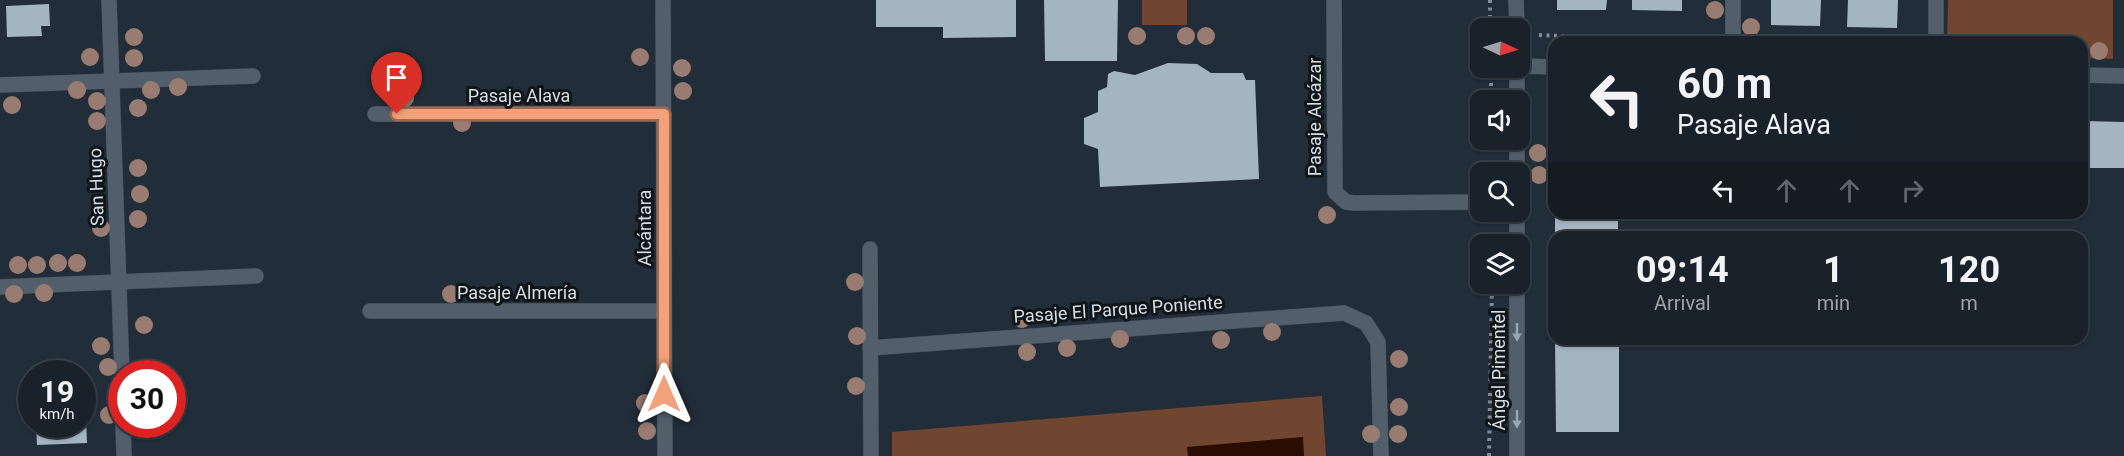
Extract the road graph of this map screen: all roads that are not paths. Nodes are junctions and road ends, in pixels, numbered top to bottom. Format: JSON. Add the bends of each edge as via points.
{"nodes":[{"id":1,"x":109,"y":0,"type":"edge"},
{"id":2,"x":663,"y":0,"type":"edge"},
{"id":3,"x":1334,"y":0,"type":"edge"},
{"id":4,"x":1516,"y":0,"type":"edge"},
{"id":5,"x":1734,"y":0,"type":"edge"},
{"id":6,"x":1936,"y":0,"type":"edge"},
{"id":7,"x":1517,"y":18,"type":"edge"},
{"id":8,"x":1733,"y":36,"type":"edge"},
{"id":9,"x":1936,"y":36,"type":"edge"},
{"id":10,"x":1530,"y":67,"type":"edge"},
{"id":11,"x":1548,"y":67,"type":"edge"},
{"id":12,"x":2088,"y":75,"type":"edge"},
{"id":13,"x":253,"y":76,"type":"dead end"},
{"id":14,"x":2124,"y":76,"type":"edge"},
{"id":15,"x":112,"y":81,"type":"junction"},
{"id":16,"x":0,"y":86,"type":"edge"},
{"id":17,"x":375,"y":114,"type":"dead end"},
{"id":18,"x":664,"y":114,"type":"junction"},
{"id":19,"x":1470,"y":202,"type":"edge"},
{"id":20,"x":870,"y":249,"type":"dead end"},
{"id":21,"x":256,"y":276,"type":"dead end"},
{"id":22,"x":118,"y":283,"type":"junction"},
{"id":23,"x":0,"y":287,"type":"edge"},
{"id":24,"x":1517,"y":294,"type":"edge"},
{"id":25,"x":370,"y":311,"type":"dead end"},
{"id":26,"x":664,"y":312,"type":"junction"},
{"id":27,"x":870,"y":348,"type":"junction"},
{"id":28,"x":121,"y":360,"type":"edge"},
{"id":29,"x":123,"y":438,"type":"edge"},
{"id":30,"x":124,"y":456,"type":"edge"},
{"id":31,"x":665,"y":456,"type":"edge"},
{"id":32,"x":871,"y":456,"type":"edge"},
{"id":33,"x":1381,"y":456,"type":"edge"},
{"id":34,"x":1517,"y":456,"type":"edge"}],
"edges":[{"from":1,"to":15,"type":"street","name":"San Hugo"},
{"from":2,"to":18,"type":"street","name":"Alcántara"},
{"from":3,"to":19,"type":"street","name":"Pasaje Alcázar","via":[[1335,192],[1346,202],[1354,203]]},
{"from":4,"to":7,"type":"street"},
{"from":5,"to":8,"type":"street"},
{"from":6,"to":9,"type":"street"},
{"from":10,"to":11,"type":"street"},
{"from":12,"to":14,"type":"street"},
{"from":13,"to":15,"type":"street"},
{"from":15,"to":16,"type":"street"},
{"from":15,"to":22,"type":"street","name":"San Hugo"},
{"from":17,"to":18,"type":"street","name":"Pasaje Alava"},
{"from":18,"to":26,"type":"street","name":"Alcántara"},
{"from":20,"to":27,"type":"street"},
{"from":21,"to":22,"type":"street"},
{"from":22,"to":23,"type":"street"},
{"from":22,"to":28,"type":"street","name":"San Hugo"},
{"from":24,"to":34,"type":"street","name":"Ángel Pimentel","one_way":true},
{"from":25,"to":26,"type":"street","name":"Pasaje Almería"},
{"from":26,"to":31,"type":"street","name":"Alcántara"},
{"from":27,"to":32,"type":"street"},
{"from":27,"to":33,"type":"street","name":"Pasaje El Parque Poniente","via":[[1332,313],[1356,316],[1366,323],[1380,353]]},
{"from":29,"to":30,"type":"street"}]}
